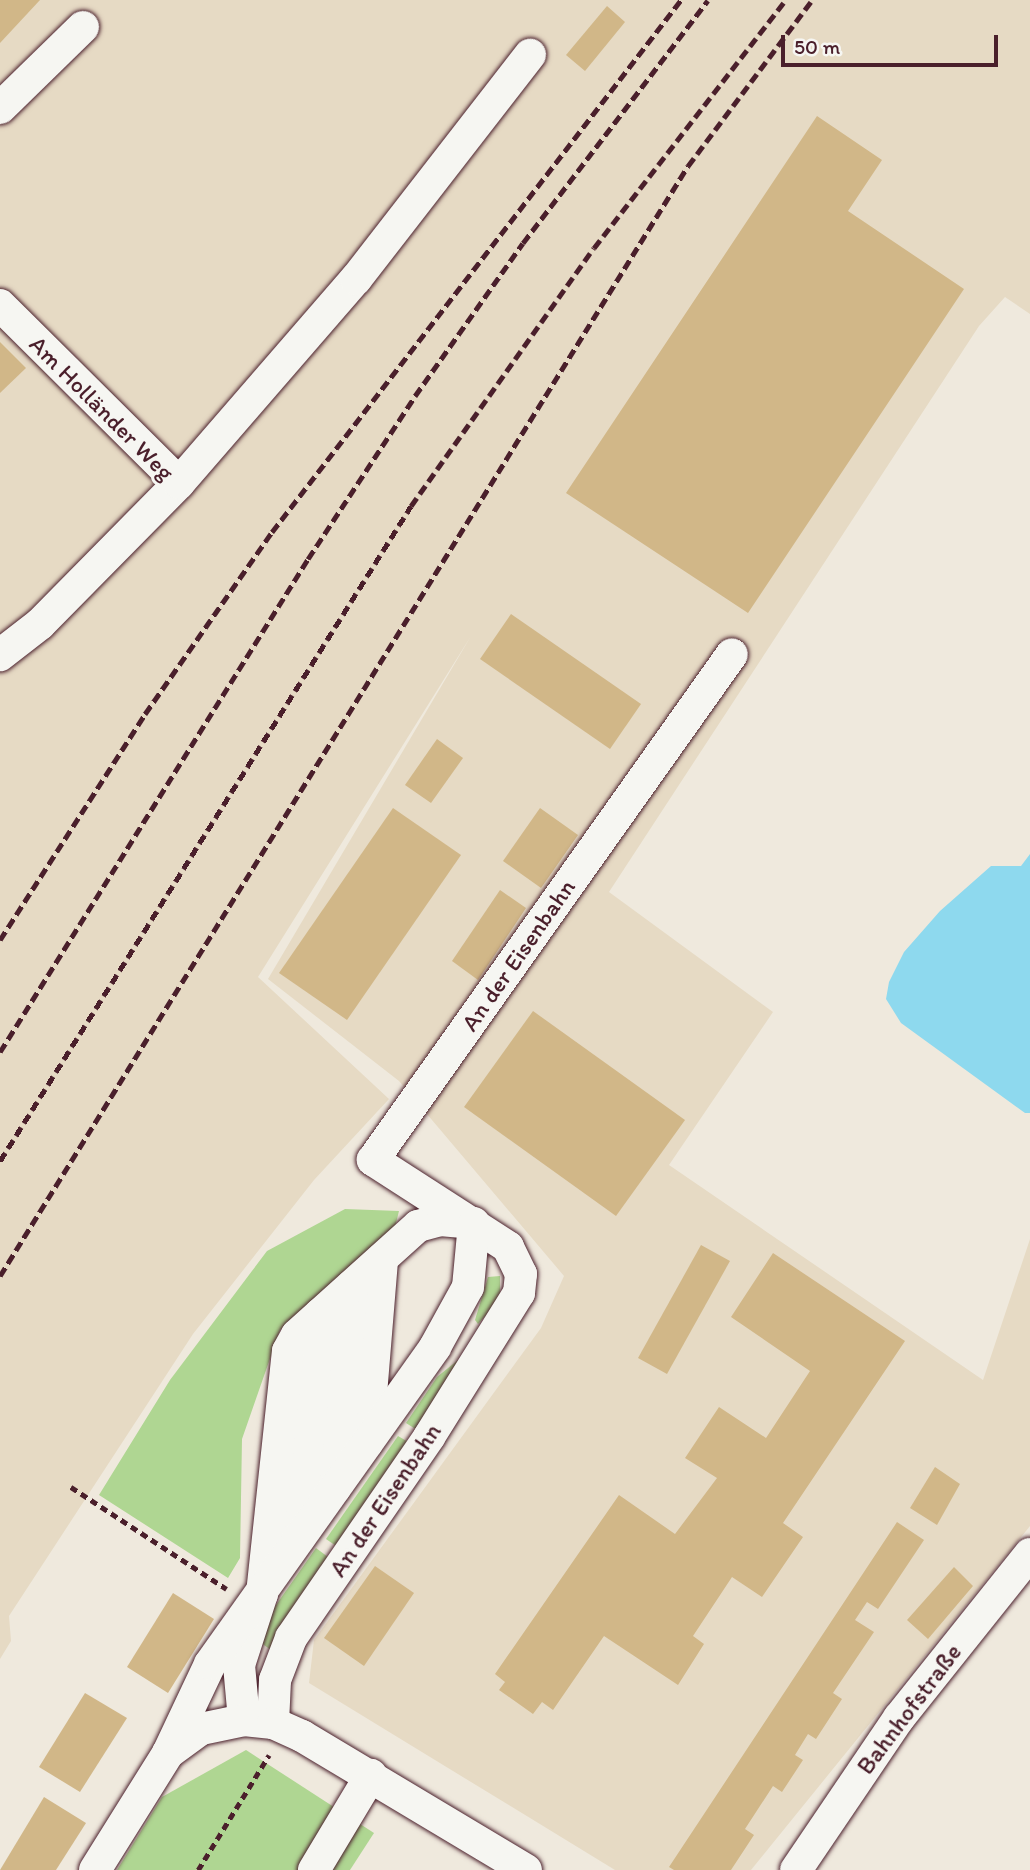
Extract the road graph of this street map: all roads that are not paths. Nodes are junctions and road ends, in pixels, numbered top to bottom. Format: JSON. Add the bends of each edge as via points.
{"nodes":[{"id":1,"x":83,"y":27,"type":"dead end"},
{"id":2,"x":530,"y":55,"type":"dead end"},
{"id":3,"x":0,"y":108,"type":"edge"},
{"id":4,"x":0,"y":305,"type":"edge"},
{"id":5,"x":179,"y":483,"type":"junction"},
{"id":6,"x":732,"y":654,"type":"dead end"},
{"id":7,"x":0,"y":655,"type":"edge"},
{"id":8,"x":474,"y":1223,"type":"junction"},
{"id":9,"x":382,"y":1259,"type":"junction"},
{"id":10,"x":352,"y":1286,"type":"junction"},
{"id":11,"x":320,"y":1314,"type":"junction"},
{"id":12,"x":367,"y":1444,"type":"junction"},
{"id":13,"x":335,"y":1489,"type":"junction"},
{"id":14,"x":299,"y":1539,"type":"junction"},
{"id":15,"x":1030,"y":1554,"type":"edge"},
{"id":16,"x":262,"y":1594,"type":"junction"},
{"id":17,"x":258,"y":1722,"type":"junction"},
{"id":18,"x":168,"y":1753,"type":"junction"},
{"id":19,"x":371,"y":1775,"type":"junction"},
{"id":20,"x":95,"y":1870,"type":"edge"},
{"id":21,"x":314,"y":1870,"type":"edge"},
{"id":22,"x":526,"y":1870,"type":"edge"},
{"id":23,"x":796,"y":1870,"type":"edge"}],
"edges":[{"from":1,"to":3,"type":"street"},
{"from":2,"to":5,"type":"street","via":[[355,279]]},
{"from":4,"to":5,"type":"street","name":"Am Holländer Weg"},
{"from":5,"to":7,"type":"street","name":"Am Holländer Weg","via":[[40,624]]},
{"from":6,"to":8,"type":"street","name":"An der Eisenbahn","via":[[373,1160]]},
{"from":8,"to":9,"type":"street","via":[[440,1220],[418,1226]]},
{"from":8,"to":12,"type":"street","name":"An der Eisenbahn","via":[[468,1287],[435,1347]]},
{"from":8,"to":17,"type":"street","name":"An der Eisenbahn","via":[[517,1259],[519,1293],[429,1437],[291,1638]]},
{"from":9,"to":10,"type":"street"},
{"from":9,"to":12,"type":"street"},
{"from":10,"to":11,"type":"street"},
{"from":10,"to":13,"type":"street"},
{"from":11,"to":14,"type":"street"},
{"from":11,"to":16,"type":"street","via":[[297,1335],[288,1351]]},
{"from":12,"to":13,"type":"street","name":"An der Eisenbahn"},
{"from":13,"to":14,"type":"street","name":"An der Eisenbahn"},
{"from":14,"to":16,"type":"street","name":"An der Eisenbahn"},
{"from":15,"to":23,"type":"street","name":"Bahnhofstraße","via":[[899,1718]]},
{"from":16,"to":17,"type":"street","name":"An der Eisenbahn","via":[[239,1665]]},
{"from":16,"to":18,"type":"street","via":[[203,1676]]},
{"from":17,"to":18,"type":"street","via":[[201,1729]]},
{"from":17,"to":19,"type":"street"},
{"from":18,"to":20,"type":"street"},
{"from":19,"to":21,"type":"street"},
{"from":19,"to":22,"type":"street"}]}
